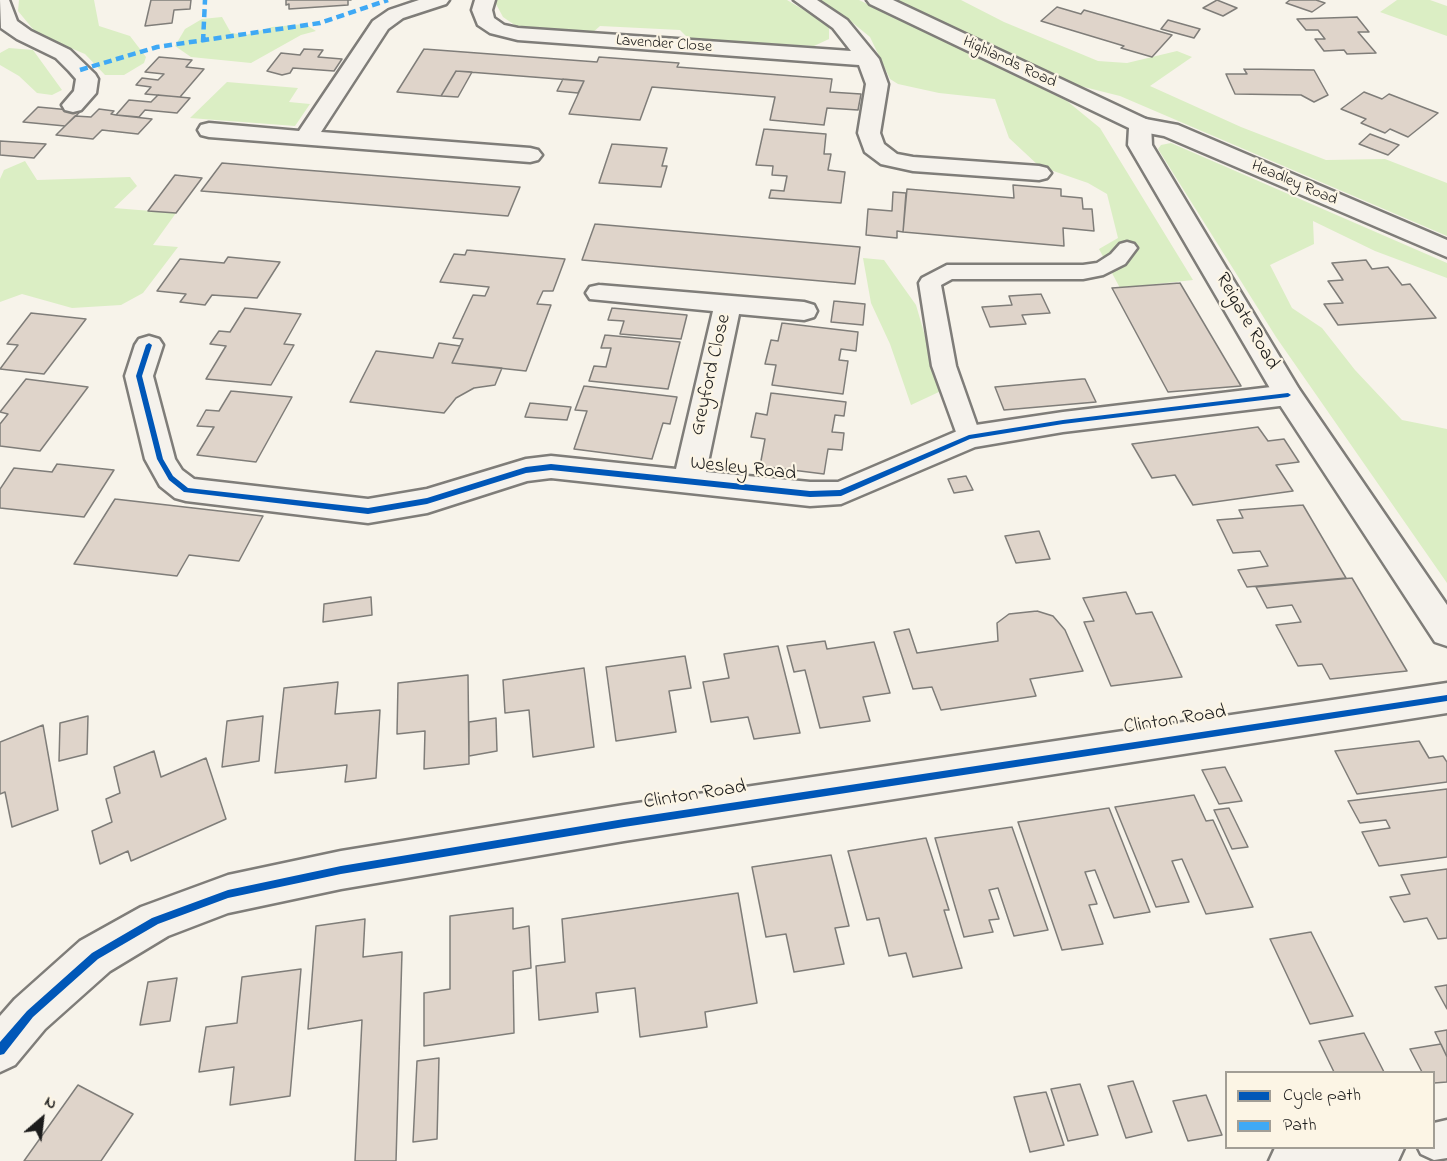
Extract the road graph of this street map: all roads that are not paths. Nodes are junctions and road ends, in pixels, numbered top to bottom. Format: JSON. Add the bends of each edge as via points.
{"nodes":[{"id":1,"x":439,"y":0,"type":"edge"},
{"id":2,"x":485,"y":0,"type":"edge"},
{"id":3,"x":804,"y":0,"type":"edge"},
{"id":4,"x":878,"y":0,"type":"edge"},
{"id":5,"x":0,"y":2,"type":"edge"},
{"id":6,"x":24,"y":35,"type":"junction"},
{"id":7,"x":0,"y":45,"type":"edge"},
{"id":8,"x":868,"y":59,"type":"junction"},
{"id":9,"x":73,"y":105,"type":"dead end"},
{"id":10,"x":1140,"y":126,"type":"junction"},
{"id":11,"x":209,"y":130,"type":"dead end"},
{"id":12,"x":306,"y":138,"type":"junction"},
{"id":13,"x":530,"y":155,"type":"dead end"},
{"id":14,"x":1039,"y":173,"type":"dead end"},
{"id":15,"x":1127,"y":248,"type":"dead end"},
{"id":16,"x":1447,"y":249,"type":"edge"},
{"id":17,"x":599,"y":293,"type":"dead end"},
{"id":18,"x":728,"y":304,"type":"junction"},
{"id":19,"x":804,"y":311,"type":"dead end"},
{"id":20,"x":149,"y":345,"type":"dead end"},
{"id":21,"x":1288,"y":395,"type":"junction"},
{"id":22,"x":969,"y":437,"type":"junction"},
{"id":23,"x":689,"y":480,"type":"junction"},
{"id":24,"x":1447,"y":633,"type":"edge"},
{"id":25,"x":1447,"y":698,"type":"edge"},
{"id":26,"x":0,"y":1050,"type":"edge"},
{"id":27,"x":1378,"y":1149,"type":"edge"},
{"id":28,"x":1288,"y":1161,"type":"edge"}],
"edges":[{"from":1,"to":12,"type":"street","via":[[396,14],[380,25]]},
{"from":2,"to":8,"type":"street","name":"Lavender Close","via":[[485,21],[497,29],[518,34]]},
{"from":3,"to":8,"type":"street","via":[[840,24]]},
{"from":4,"to":10,"type":"street","name":"Highlands Road"},
{"from":5,"to":6,"type":"street","via":[[8,24]]},
{"from":6,"to":7,"type":"street"},
{"from":6,"to":9,"type":"street","via":[[63,54],[87,79],[85,93]]},
{"from":8,"to":14,"type":"street","via":[[877,84],[869,133],[873,147],[889,159]]},
{"from":10,"to":16,"type":"street","name":"Headley Road","via":[[1170,130]]},
{"from":10,"to":21,"type":"street","name":"Reigate Road","via":[[1140,145]]},
{"from":11,"to":12,"type":"street"},
{"from":12,"to":13,"type":"street"},
{"from":15,"to":22,"type":"lane","via":[[1103,268],[1083,272],[947,272],[930,283],[944,366]]},
{"from":17,"to":18,"type":"street","name":"Greyford Close"},
{"from":18,"to":19,"type":"street","name":"Greyford Close"},
{"from":18,"to":23,"type":"street","name":"Greyford Close"},
{"from":20,"to":23,"type":"street","name":"Wesley Road","via":[[139,376],[158,449],[171,478],[186,490],[368,511],[427,501],[526,470],[551,467]]},
{"from":21,"to":22,"type":"street","name":"Wesley Road"},
{"from":21,"to":24,"type":"street","name":"Reigate Road"},
{"from":22,"to":23,"type":"street","name":"Wesley Road","via":[[841,493],[810,494]]},
{"from":25,"to":26,"type":"street","name":"Clinton Road","via":[[624,823],[340,870],[228,894],[155,921],[95,956],[30,1014]]},
{"from":27,"to":28,"type":"lane"}]}
